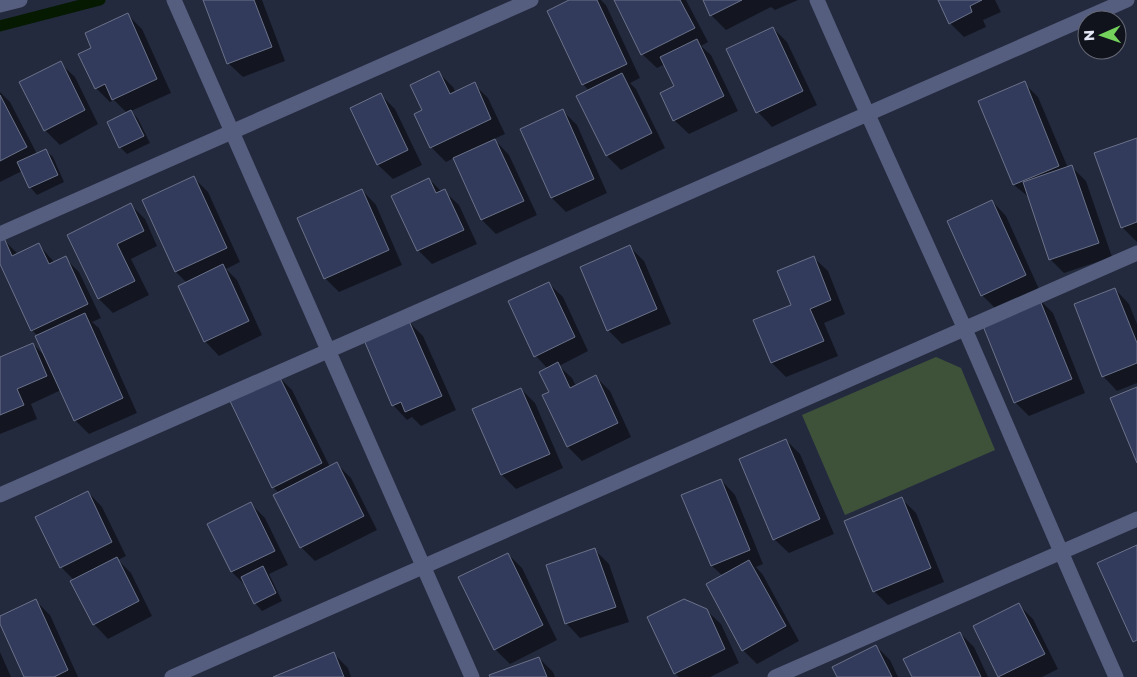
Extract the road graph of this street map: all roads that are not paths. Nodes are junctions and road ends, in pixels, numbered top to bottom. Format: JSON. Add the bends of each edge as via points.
{"nodes":[{"id":1,"x":20,"y":0,"type":"edge"},
{"id":2,"x":174,"y":0,"type":"edge"},
{"id":3,"x":531,"y":0,"type":"edge"},
{"id":4,"x":817,"y":0,"type":"edge"},
{"id":5,"x":1127,"y":0,"type":"edge"},
{"id":6,"x":0,"y":5,"type":"edge"},
{"id":7,"x":866,"y":113,"type":"junction"},
{"id":8,"x":232,"y":132,"type":"junction"},
{"id":9,"x":0,"y":234,"type":"edge"},
{"id":10,"x":1137,"y":253,"type":"edge"},
{"id":11,"x":964,"y":328,"type":"junction"},
{"id":12,"x":328,"y":352,"type":"junction"},
{"id":13,"x":0,"y":495,"type":"edge"},
{"id":14,"x":1137,"y":519,"type":"edge"},
{"id":15,"x":1060,"y":553,"type":"junction"},
{"id":16,"x":424,"y":566,"type":"junction"},
{"id":17,"x":172,"y":677,"type":"edge"},
{"id":18,"x":472,"y":677,"type":"edge"},
{"id":19,"x":775,"y":677,"type":"edge"},
{"id":20,"x":1116,"y":677,"type":"edge"}],
"edges":[{"from":1,"to":6,"type":"street"},
{"from":2,"to":8,"type":"street"},
{"from":3,"to":8,"type":"street"},
{"from":4,"to":7,"type":"street"},
{"from":5,"to":7,"type":"street"},
{"from":7,"to":11,"type":"street"},
{"from":7,"to":12,"type":"street"},
{"from":8,"to":9,"type":"street"},
{"from":8,"to":12,"type":"street"},
{"from":10,"to":11,"type":"street"},
{"from":11,"to":15,"type":"street"},
{"from":11,"to":16,"type":"street"},
{"from":12,"to":13,"type":"street"},
{"from":12,"to":16,"type":"street"},
{"from":14,"to":15,"type":"street"},
{"from":15,"to":19,"type":"street"},
{"from":15,"to":20,"type":"street"},
{"from":16,"to":17,"type":"street"},
{"from":16,"to":18,"type":"street"}]}
